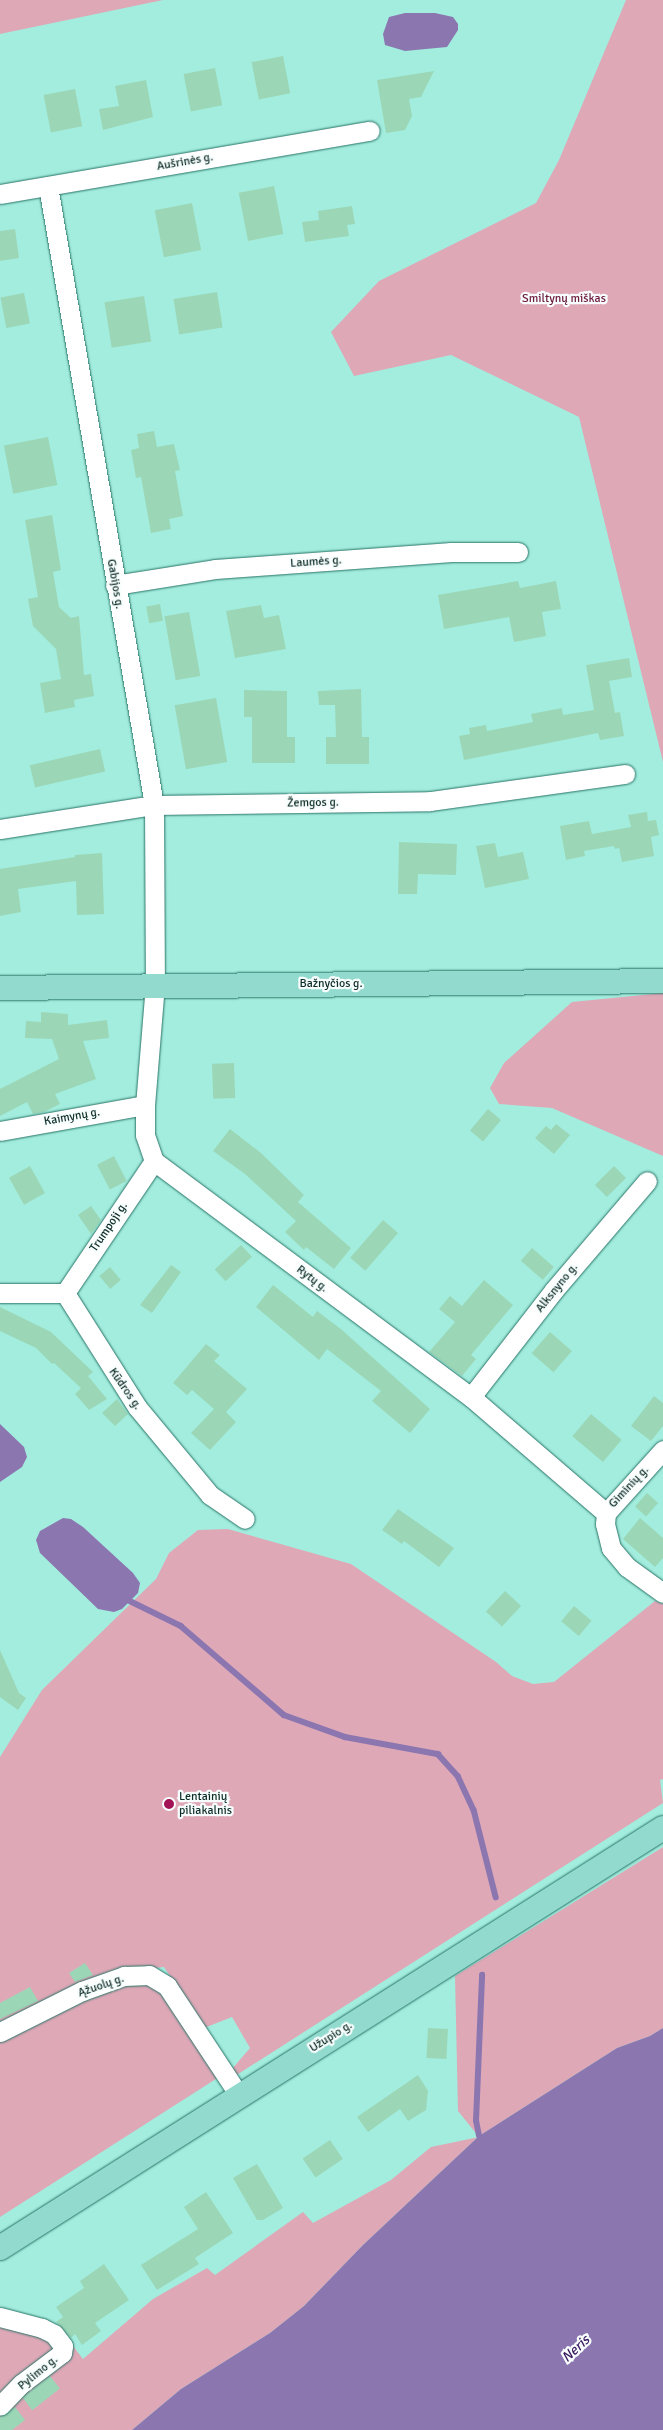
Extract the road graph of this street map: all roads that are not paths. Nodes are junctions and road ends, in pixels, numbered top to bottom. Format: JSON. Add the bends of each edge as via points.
{"nodes":[{"id":1,"x":370,"y":131,"type":"dead end"},
{"id":2,"x":48,"y":186,"type":"junction"},
{"id":3,"x":0,"y":194,"type":"edge"},
{"id":4,"x":518,"y":552,"type":"dead end"},
{"id":5,"x":115,"y":585,"type":"junction"},
{"id":6,"x":625,"y":774,"type":"dead end"},
{"id":7,"x":154,"y":805,"type":"junction"},
{"id":8,"x":0,"y":829,"type":"edge"},
{"id":9,"x":663,"y":981,"type":"edge"},
{"id":10,"x":154,"y":984,"type":"junction"},
{"id":11,"x":0,"y":988,"type":"edge"},
{"id":12,"x":145,"y":1105,"type":"junction"},
{"id":13,"x":0,"y":1131,"type":"edge"},
{"id":14,"x":154,"y":1161,"type":"junction"},
{"id":15,"x":648,"y":1181,"type":"dead end"},
{"id":16,"x":64,"y":1292,"type":"junction"},
{"id":17,"x":0,"y":1294,"type":"edge"},
{"id":18,"x":471,"y":1398,"type":"junction"},
{"id":19,"x":663,"y":1450,"type":"edge"},
{"id":20,"x":606,"y":1513,"type":"junction"},
{"id":21,"x":245,"y":1519,"type":"dead end"},
{"id":22,"x":663,"y":1593,"type":"edge"},
{"id":23,"x":663,"y":1828,"type":"edge"},
{"id":24,"x":0,"y":2032,"type":"edge"},
{"id":25,"x":239,"y":2096,"type":"junction"},
{"id":26,"x":0,"y":2248,"type":"edge"},
{"id":27,"x":0,"y":2317,"type":"edge"},
{"id":28,"x":0,"y":2406,"type":"edge"}],
"edges":[{"from":1,"to":2,"type":"street","name":"Aušrinės g."},
{"from":2,"to":3,"type":"street","name":"Aušrinės g."},
{"from":2,"to":5,"type":"street","name":"Gabijos g."},
{"from":4,"to":5,"type":"street","name":"Laumės g.","via":[[450,552],[215,569]]},
{"from":5,"to":7,"type":"street","name":"Gabijos g."},
{"from":6,"to":7,"type":"street","name":"Žemgos g.","via":[[430,801]]},
{"from":7,"to":8,"type":"street","name":"Žemgos g."},
{"from":7,"to":10,"type":"street","name":"Gabijos g."},
{"from":9,"to":10,"type":"main road","name":"Bažnyčios g."},
{"from":10,"to":11,"type":"main road","name":"Bažnyčios g."},
{"from":10,"to":12,"type":"street"},
{"from":12,"to":13,"type":"street","name":"Kaimynų g."},
{"from":12,"to":14,"type":"street","via":[[145,1135]]},
{"from":14,"to":16,"type":"street","name":"Trumpoji g."},
{"from":14,"to":18,"type":"street","name":"Rytų g."},
{"from":15,"to":18,"type":"street","name":"Alksnyno g.","via":[[554,1290]]},
{"from":16,"to":17,"type":"street"},
{"from":16,"to":21,"type":"street","name":"Kūdros g.","via":[[137,1407],[210,1496]]},
{"from":18,"to":20,"type":"street","name":"Rytų g."},
{"from":19,"to":20,"type":"street","name":"Giminių g."},
{"from":20,"to":22,"type":"street","name":"Giminių g.","via":[[606,1536],[611,1548],[627,1566]]},
{"from":23,"to":25,"type":"main road","name":"Užupio g."},
{"from":24,"to":25,"type":"street","name":"Ąžuolų g.","via":[[82,1991],[124,1976],[149,1975],[167,1986]]},
{"from":25,"to":26,"type":"main road","name":"Užupio g."},
{"from":27,"to":28,"type":"street","name":"Pylimo g.","via":[[42,2328],[54,2334],[63,2346],[62,2353]]}]}
